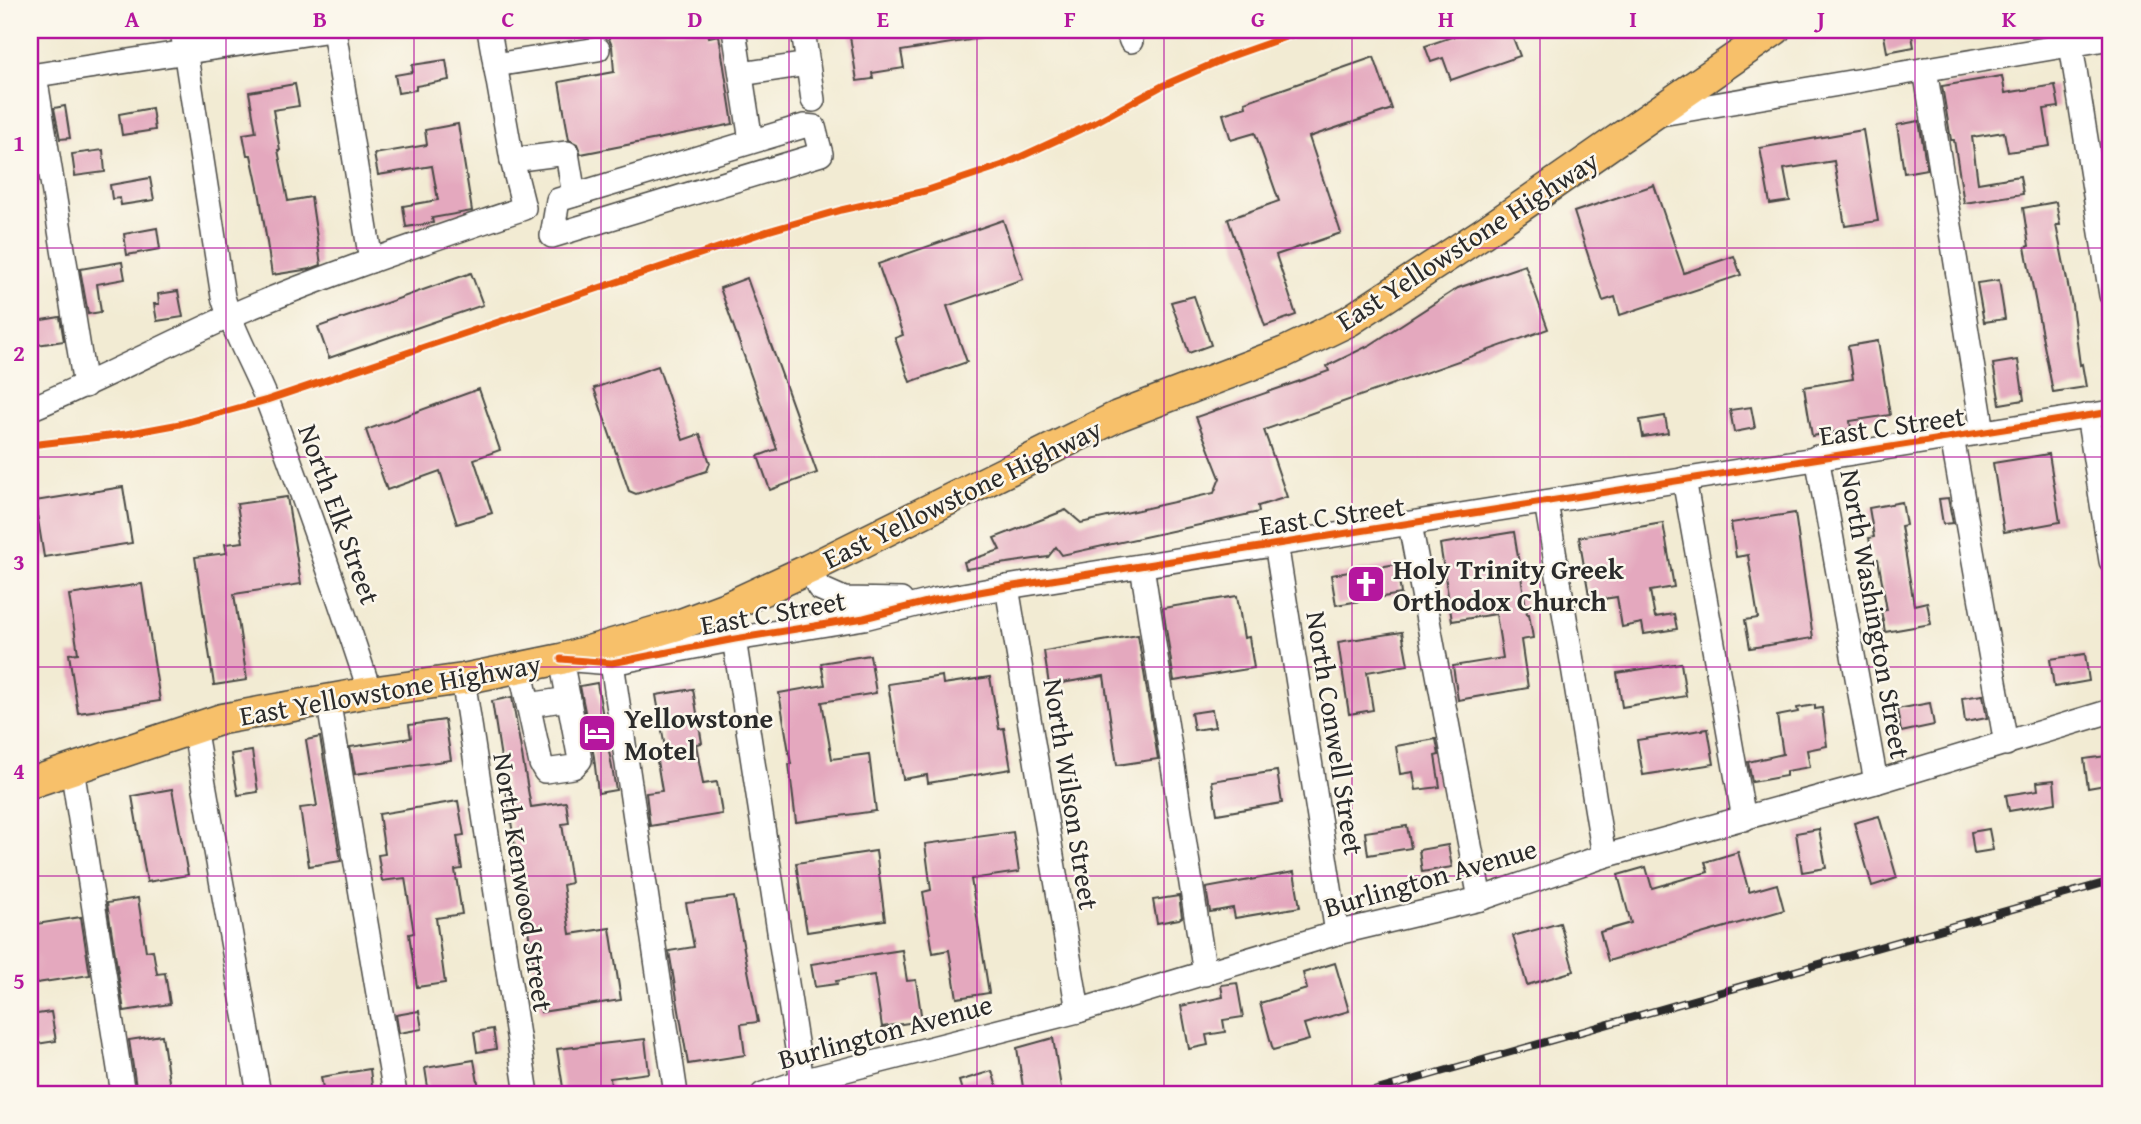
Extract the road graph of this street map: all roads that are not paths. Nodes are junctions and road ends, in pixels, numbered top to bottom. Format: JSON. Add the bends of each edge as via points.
{"nodes":[{"id":1,"x":182,"y":30,"type":"edge"},
{"id":2,"x":332,"y":30,"type":"edge"},
{"id":3,"x":489,"y":30,"type":"edge"},
{"id":4,"x":734,"y":30,"type":"edge"},
{"id":5,"x":803,"y":30,"type":"edge"},
{"id":6,"x":1775,"y":30,"type":"edge"},
{"id":7,"x":2111,"y":38,"type":"edge"},
{"id":8,"x":2071,"y":45,"type":"junction"},
{"id":9,"x":598,"y":49,"type":"dead end"},
{"id":10,"x":186,"y":53,"type":"junction"},
{"id":11,"x":808,"y":64,"type":"junction"},
{"id":12,"x":495,"y":65,"type":"junction"},
{"id":13,"x":1925,"y":69,"type":"junction"},
{"id":14,"x":741,"y":74,"type":"junction"},
{"id":15,"x":32,"y":76,"type":"edge"},
{"id":16,"x":813,"y":100,"type":"dead end"},
{"id":17,"x":1653,"y":116,"type":"junction"},
{"id":18,"x":751,"y":141,"type":"junction"},
{"id":19,"x":512,"y":159,"type":"junction"},
{"id":20,"x":574,"y":195,"type":"junction"},
{"id":21,"x":371,"y":261,"type":"junction"},
{"id":22,"x":2111,"y":295,"type":"edge"},
{"id":23,"x":229,"y":317,"type":"junction"},
{"id":24,"x":85,"y":386,"type":"junction"},
{"id":25,"x":30,"y":410,"type":"edge"},
{"id":26,"x":2111,"y":412,"type":"edge"},
{"id":27,"x":2088,"y":415,"type":"junction"},
{"id":28,"x":1983,"y":432,"type":"junction"},
{"id":29,"x":1952,"y":437,"type":"junction"},
{"id":30,"x":1817,"y":457,"type":"junction"},
{"id":31,"x":1684,"y":480,"type":"junction"},
{"id":32,"x":1546,"y":502,"type":"junction"},
{"id":33,"x":1410,"y":524,"type":"junction"},
{"id":34,"x":1276,"y":544,"type":"junction"},
{"id":35,"x":2111,"y":561,"type":"edge"},
{"id":36,"x":1142,"y":566,"type":"junction"},
{"id":37,"x":809,"y":569,"type":"junction"},
{"id":38,"x":1007,"y":587,"type":"junction"},
{"id":39,"x":935,"y":600,"type":"junction"},
{"id":40,"x":729,"y":606,"type":"junction"},
{"id":41,"x":735,"y":639,"type":"junction"},
{"id":42,"x":561,"y":659,"type":"junction"},
{"id":43,"x":612,"y":663,"type":"junction"},
{"id":44,"x":520,"y":667,"type":"junction"},
{"id":45,"x":463,"y":679,"type":"junction"},
{"id":46,"x":370,"y":692,"type":"junction"},
{"id":47,"x":328,"y":699,"type":"junction"},
{"id":48,"x":569,"y":699,"type":"junction"},
{"id":49,"x":528,"y":705,"type":"junction"},
{"id":50,"x":2111,"y":711,"type":"edge"},
{"id":51,"x":194,"y":727,"type":"junction"},
{"id":52,"x":2006,"y":744,"type":"junction"},
{"id":53,"x":72,"y":768,"type":"junction"},
{"id":54,"x":1876,"y":782,"type":"junction"},
{"id":55,"x":30,"y":783,"type":"edge"},
{"id":56,"x":1744,"y":819,"type":"junction"},
{"id":57,"x":1604,"y":856,"type":"junction"},
{"id":58,"x":1480,"y":899,"type":"junction"},
{"id":59,"x":1337,"y":933,"type":"junction"},
{"id":60,"x":1205,"y":974,"type":"junction"},
{"id":61,"x":1078,"y":1011,"type":"junction"},
{"id":62,"x":802,"y":1081,"type":"junction"},
{"id":63,"x":123,"y":1094,"type":"edge"},
{"id":64,"x":259,"y":1094,"type":"edge"},
{"id":65,"x":395,"y":1094,"type":"edge"},
{"id":66,"x":527,"y":1094,"type":"edge"},
{"id":67,"x":676,"y":1094,"type":"edge"},
{"id":68,"x":764,"y":1094,"type":"edge"}],
"edges":[{"from":1,"to":10,"type":"street","name":"North Elk Street"},
{"from":2,"to":10,"type":"street"},
{"from":2,"to":21,"type":"street"},
{"from":3,"to":12,"type":"street"},
{"from":4,"to":14,"type":"street"},
{"from":5,"to":11,"type":"street"},
{"from":6,"to":17,"type":"main road","name":"East Yellowstone Highway"},
{"from":7,"to":8,"type":"street"},
{"from":8,"to":13,"type":"street"},
{"from":8,"to":22,"type":"street"},
{"from":9,"to":12,"type":"street"},
{"from":10,"to":15,"type":"street"},
{"from":10,"to":23,"type":"street","name":"North Elk Street"},
{"from":11,"to":14,"type":"street"},
{"from":11,"to":16,"type":"street"},
{"from":12,"to":19,"type":"street"},
{"from":13,"to":17,"type":"street"},
{"from":13,"to":28,"type":"street"},
{"from":14,"to":18,"type":"street"},
{"from":15,"to":24,"type":"street"},
{"from":17,"to":37,"type":"main road","name":"East Yellowstone Highway","via":[[1349,321],[1285,352],[1118,416]]},
{"from":18,"to":20,"type":"street"},
{"from":18,"to":20,"type":"street","via":[[814,127],[821,154],[552,236],[558,200]]},
{"from":19,"to":20,"type":"street","via":[[567,153]]},
{"from":19,"to":21,"type":"street","via":[[524,208]]},
{"from":21,"to":23,"type":"street"},
{"from":23,"to":24,"type":"street"},
{"from":23,"to":46,"type":"street","name":"North Elk Street","via":[[267,400]]},
{"from":24,"to":25,"type":"street"},
{"from":26,"to":27,"type":"street","name":"East C Street"},
{"from":27,"to":28,"type":"street","name":"East C Street"},
{"from":27,"to":35,"type":"street"},
{"from":28,"to":29,"type":"street","name":"East C Street"},
{"from":29,"to":30,"type":"street","name":"East C Street"},
{"from":29,"to":52,"type":"street"},
{"from":30,"to":31,"type":"street","name":"East C Street"},
{"from":30,"to":54,"type":"street","name":"North Washington Street"},
{"from":31,"to":32,"type":"street","name":"East C Street"},
{"from":31,"to":56,"type":"street"},
{"from":32,"to":33,"type":"street","name":"East C Street"},
{"from":32,"to":57,"type":"street"},
{"from":33,"to":34,"type":"street","name":"East C Street"},
{"from":33,"to":58,"type":"street"},
{"from":34,"to":36,"type":"street","name":"East C Street"},
{"from":34,"to":59,"type":"street","name":"North Conwell Street"},
{"from":36,"to":38,"type":"street","name":"East C Street"},
{"from":36,"to":60,"type":"street"},
{"from":37,"to":39,"type":"street","name":"East C Street","via":[[819,588],[844,599]]},
{"from":37,"to":40,"type":"main road","name":"East Yellowstone Highway"},
{"from":38,"to":39,"type":"street","name":"East C Street"},
{"from":38,"to":61,"type":"street","name":"North Wilson Street"},
{"from":39,"to":41,"type":"street","name":"East C Street","via":[[864,618]]},
{"from":40,"to":41,"type":"street"},
{"from":40,"to":42,"type":"main road","name":"East Yellowstone Highway"},
{"from":41,"to":43,"type":"street","name":"East C Street"},
{"from":41,"to":62,"type":"street"},
{"from":42,"to":43,"type":"street","name":"East C Street"},
{"from":42,"to":44,"type":"main road","name":"East Yellowstone Highway"},
{"from":42,"to":48,"type":"street"},
{"from":43,"to":67,"type":"street"},
{"from":44,"to":45,"type":"main road","name":"East Yellowstone Highway"},
{"from":44,"to":49,"type":"street"},
{"from":45,"to":46,"type":"main road","name":"East Yellowstone Highway"},
{"from":45,"to":66,"type":"street","name":"North Kenwood Street"},
{"from":46,"to":47,"type":"main road","name":"East Yellowstone Highway"},
{"from":47,"to":51,"type":"main road","name":"East Yellowstone Highway"},
{"from":47,"to":65,"type":"street"},
{"from":48,"to":49,"type":"street"},
{"from":48,"to":49,"type":"street","via":[[580,760],[573,767],[545,771]]},
{"from":50,"to":52,"type":"street","name":"Burlington Avenue"},
{"from":51,"to":53,"type":"main road","name":"East Yellowstone Highway"},
{"from":51,"to":64,"type":"street"},
{"from":52,"to":54,"type":"street","name":"Burlington Avenue"},
{"from":53,"to":55,"type":"main road","name":"East Yellowstone Highway"},
{"from":53,"to":63,"type":"street"},
{"from":54,"to":56,"type":"street","name":"Burlington Avenue"},
{"from":56,"to":57,"type":"street","name":"Burlington Avenue"},
{"from":57,"to":58,"type":"street","name":"Burlington Avenue"},
{"from":58,"to":59,"type":"street","name":"Burlington Avenue"},
{"from":59,"to":60,"type":"street","name":"Burlington Avenue"},
{"from":60,"to":61,"type":"street","name":"Burlington Avenue"},
{"from":61,"to":62,"type":"street","name":"Burlington Avenue"},
{"from":62,"to":68,"type":"street","name":"Burlington Avenue"}]}
